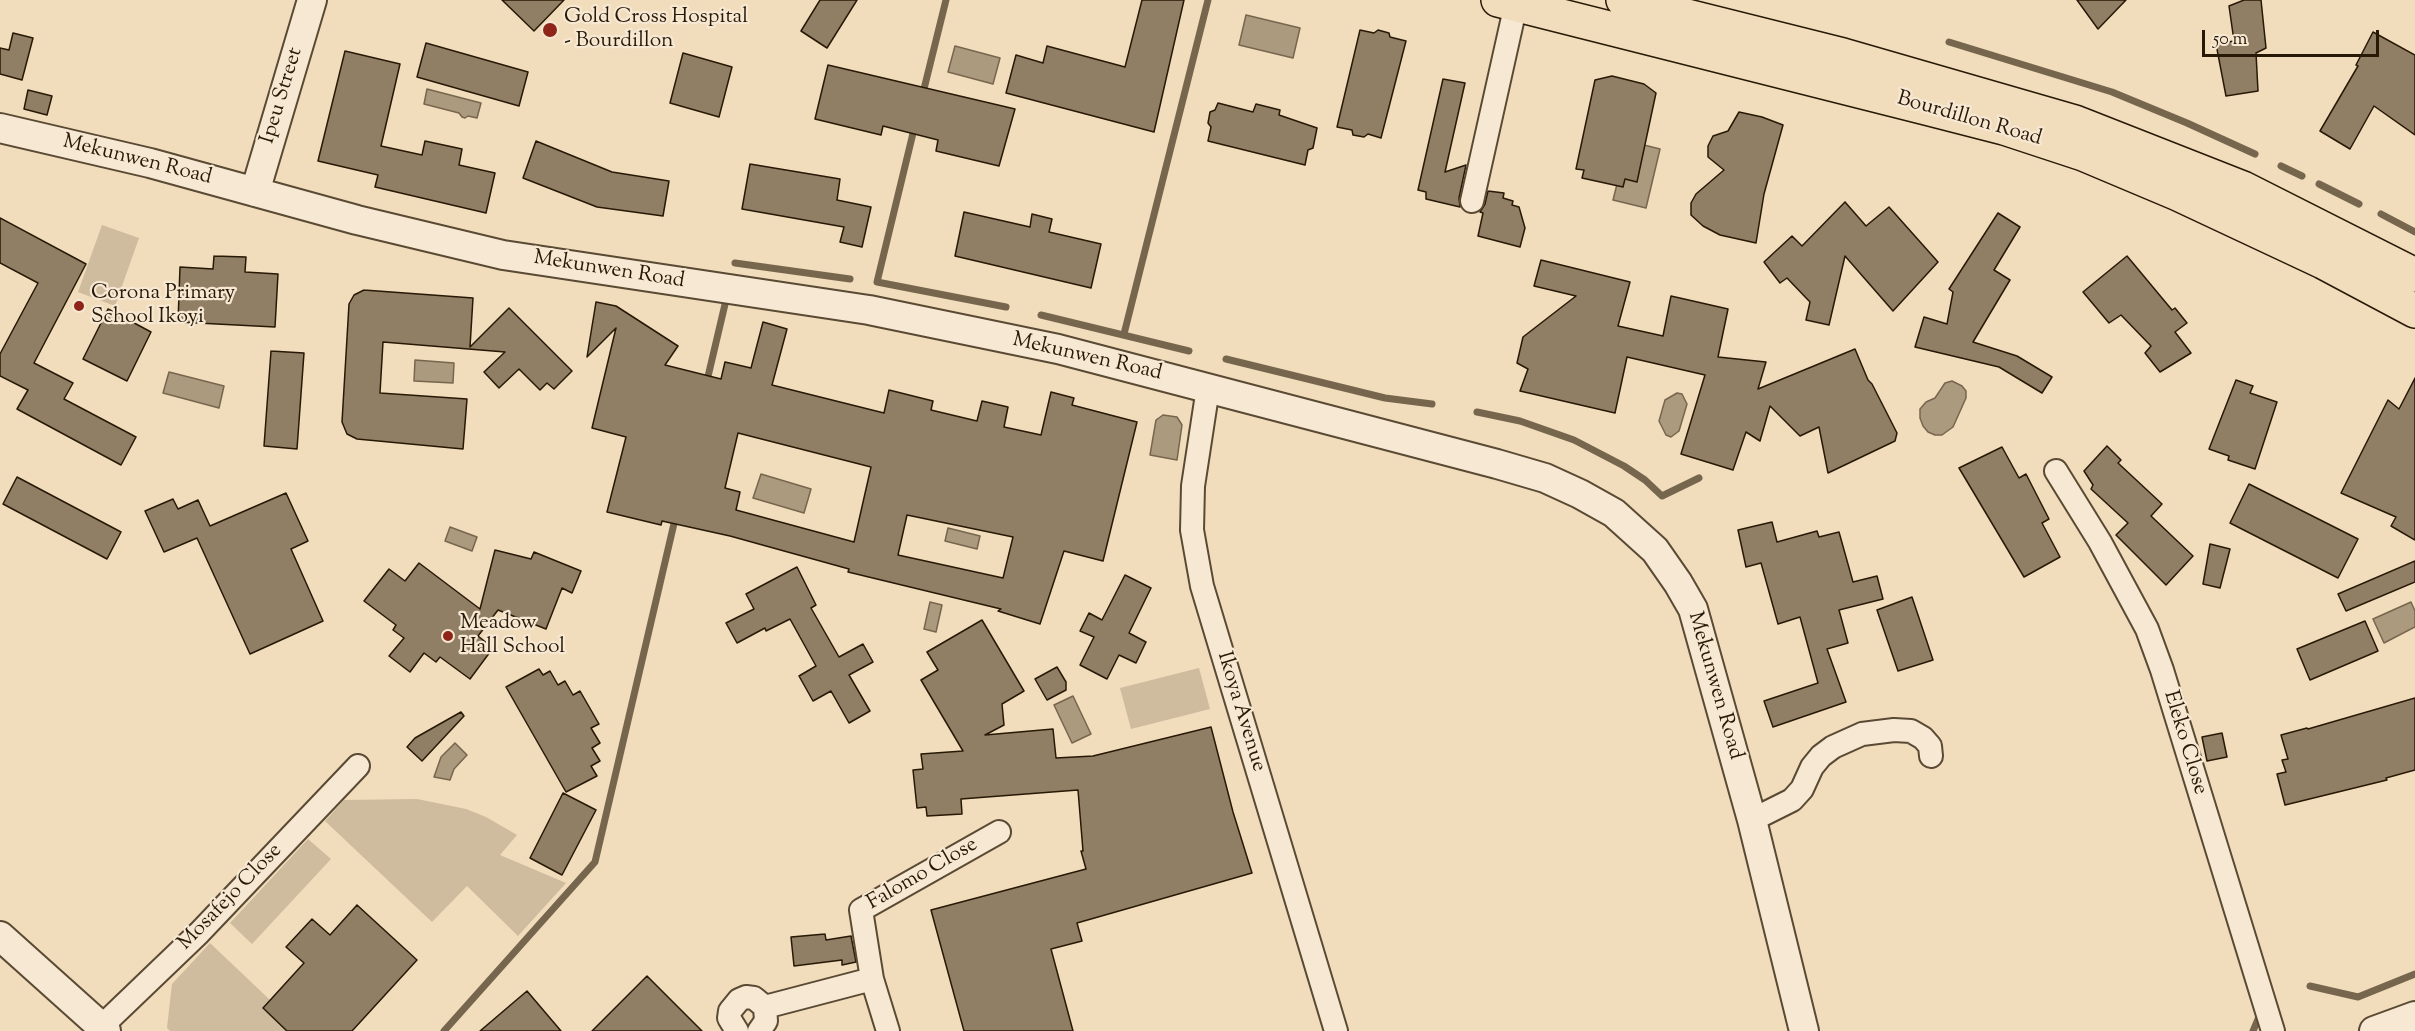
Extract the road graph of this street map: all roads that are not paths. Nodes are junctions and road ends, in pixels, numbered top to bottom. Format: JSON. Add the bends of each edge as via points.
{"nodes":[{"id":1,"x":312,"y":0,"type":"edge"},
{"id":2,"x":1623,"y":0,"type":"edge"},
{"id":3,"x":1507,"y":2,"type":"edge"},
{"id":4,"x":0,"y":128,"type":"edge"},
{"id":5,"x":255,"y":192,"type":"junction"},
{"id":6,"x":1472,"y":201,"type":"dead end"},
{"id":7,"x":2415,"y":275,"type":"edge"},
{"id":8,"x":2415,"y":311,"type":"edge"},
{"id":9,"x":1208,"y":387,"type":"junction"},
{"id":10,"x":2056,"y":471,"type":"dead end"},
{"id":11,"x":1931,"y":756,"type":"dead end"},
{"id":12,"x":358,"y":766,"type":"dead end"},
{"id":13,"x":1752,"y":820,"type":"junction"},
{"id":14,"x":999,"y":832,"type":"dead end"},
{"id":15,"x":0,"y":936,"type":"edge"},
{"id":16,"x":872,"y":979,"type":"junction"},
{"id":17,"x":765,"y":1007,"type":"junction"},
{"id":18,"x":104,"y":1029,"type":"edge"},
{"id":19,"x":737,"y":1031,"type":"edge"},
{"id":20,"x":759,"y":1031,"type":"edge"},
{"id":21,"x":888,"y":1031,"type":"edge"},
{"id":22,"x":1336,"y":1031,"type":"edge"},
{"id":23,"x":1804,"y":1031,"type":"edge"},
{"id":24,"x":2272,"y":1031,"type":"edge"}],
"edges":[{"from":1,"to":5,"type":"street","name":"Ipeu Street"},
{"from":2,"to":7,"type":"main road","name":"Bourdillon Road","via":[[1843,55],[2074,122],[2243,188]]},
{"from":3,"to":6,"type":"street"},
{"from":3,"to":8,"type":"main road","name":"Bourdillon Road","via":[[1993,125],[2083,153],[2313,257]]},
{"from":4,"to":5,"type":"street","name":"Mekunwen Road"},
{"from":5,"to":9,"type":"street","name":"Mekunwen Road","via":[[503,255],[869,310],[1058,349]]},
{"from":9,"to":13,"type":"street","name":"Mekunwen Road","via":[[1545,478],[1614,513],[1655,550],[1693,609]]},
{"from":9,"to":22,"type":"street","name":"Ikoya Avenue","via":[[1192,486],[1192,530],[1202,586]]},
{"from":10,"to":24,"type":"street","name":"Eleko Close","via":[[2147,628]]},
{"from":11,"to":13,"type":"street","via":[[1923,738],[1911,731],[1862,734],[1821,756],[1792,800]]},
{"from":12,"to":18,"type":"street","name":"Mosafejo Close"},
{"from":13,"to":23,"type":"street","name":"Mekunwen Road"},
{"from":14,"to":16,"type":"street","name":"Falomo Close","via":[[861,910]]},
{"from":15,"to":18,"type":"street"},
{"from":16,"to":17,"type":"street"},
{"from":16,"to":21,"type":"street","name":"Falomo Close"},
{"from":17,"to":19,"type":"street","via":[[746,997],[734,1004],[729,1018]]},
{"from":17,"to":20,"type":"street","via":[[766,1022]]}]}
